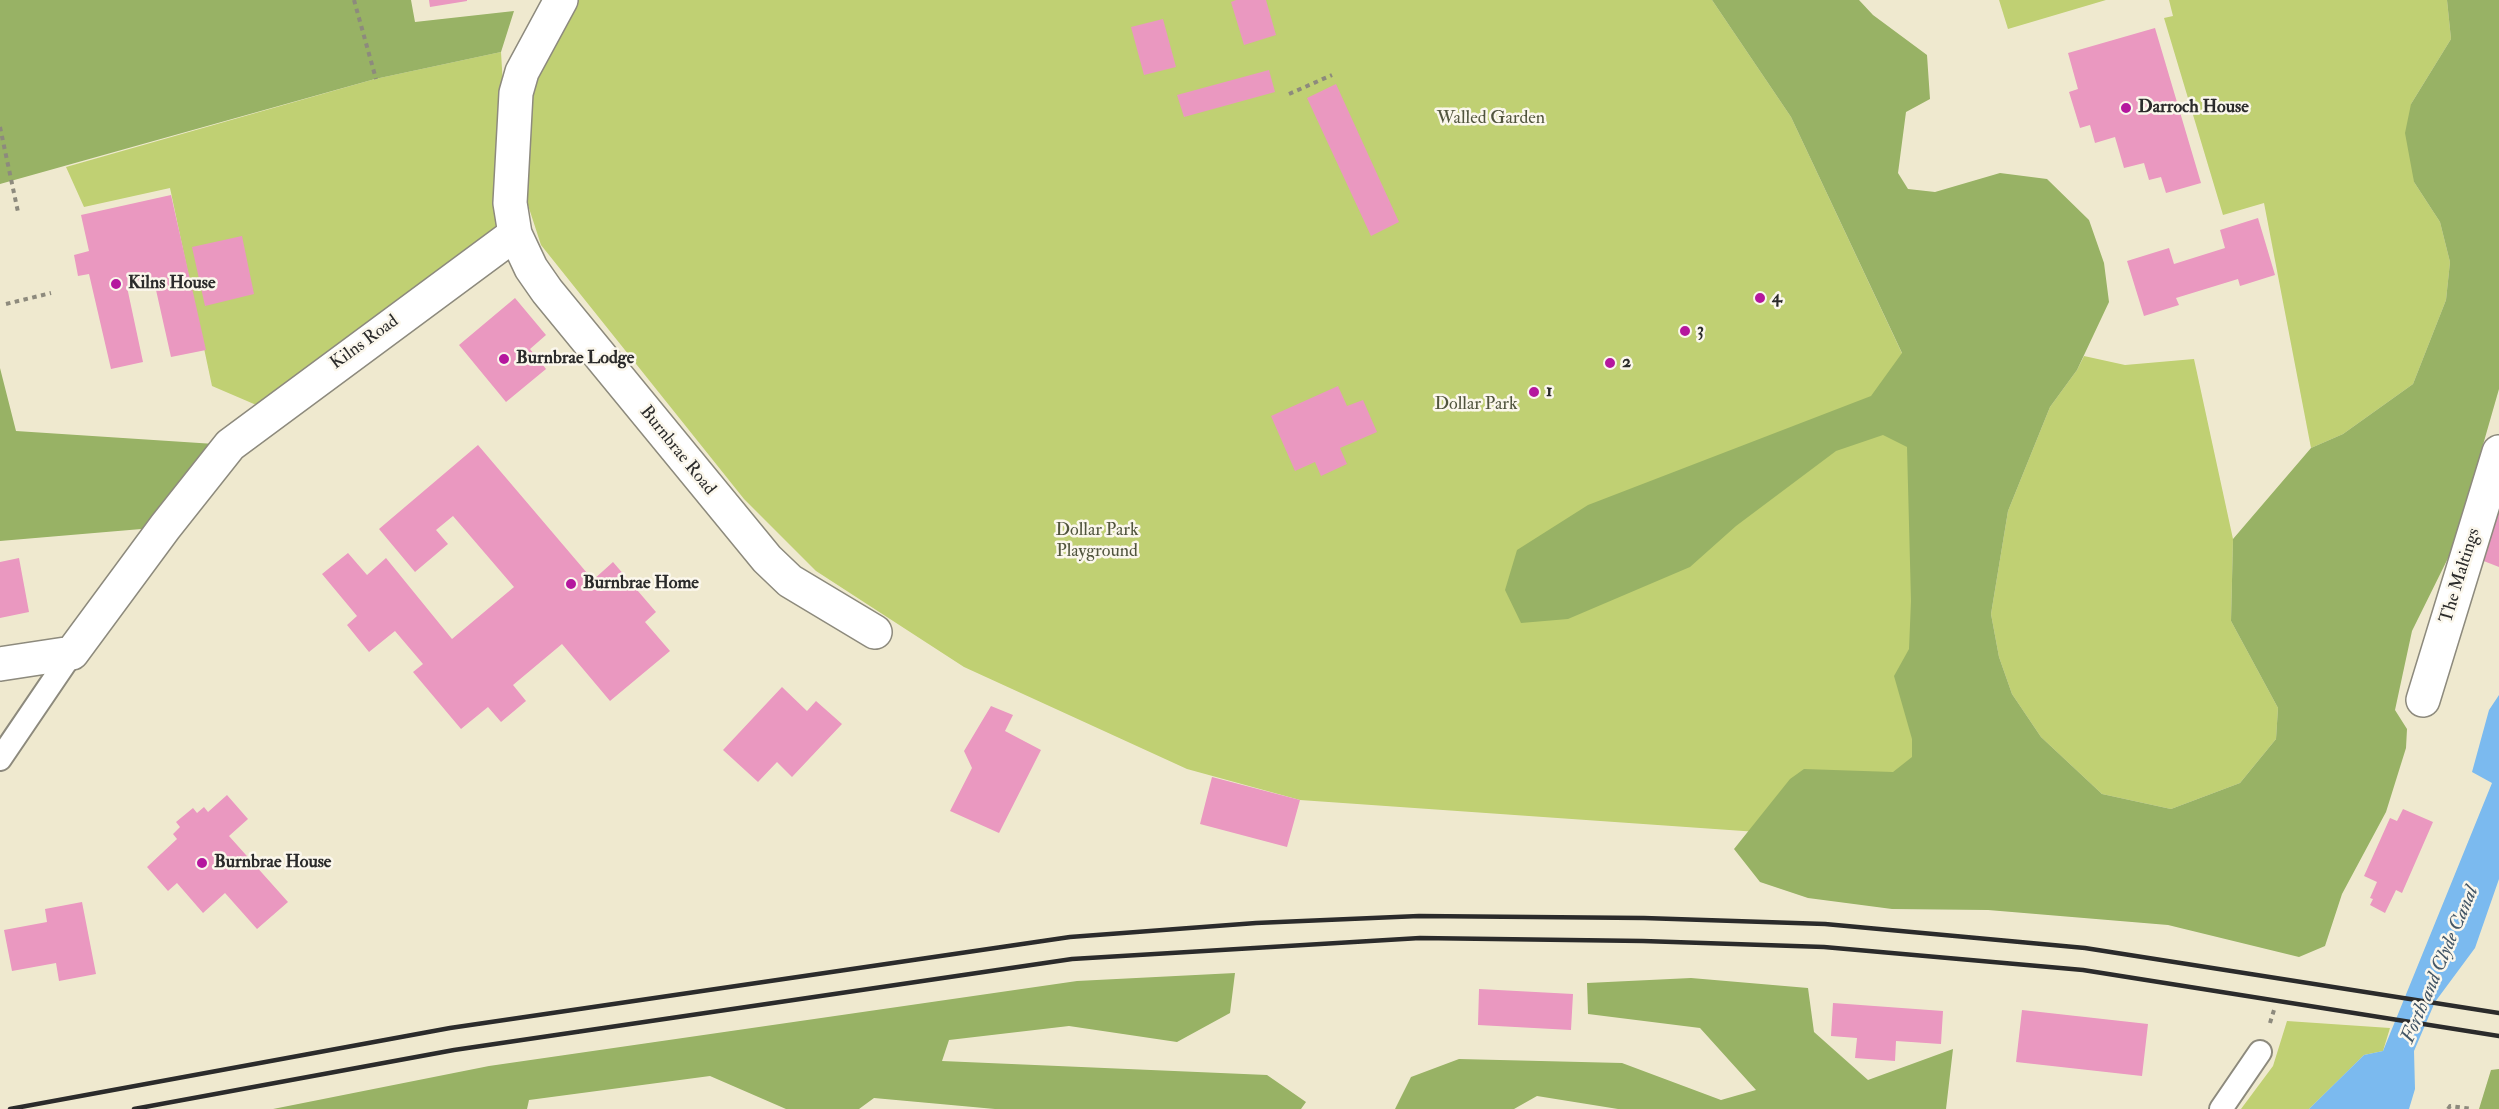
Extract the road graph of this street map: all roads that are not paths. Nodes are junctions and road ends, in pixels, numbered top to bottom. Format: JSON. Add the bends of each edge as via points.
{"nodes":[{"id":1,"x":561,"y":0,"type":"edge"},
{"id":2,"x":515,"y":234,"type":"junction"},
{"id":3,"x":2499,"y":452,"type":"edge"},
{"id":4,"x":875,"y":632,"type":"dead end"},
{"id":5,"x":72,"y":653,"type":"junction"},
{"id":6,"x":0,"y":664,"type":"edge"},
{"id":7,"x":2423,"y":700,"type":"dead end"},
{"id":8,"x":0,"y":759,"type":"edge"},
{"id":9,"x":2260,"y":1052,"type":"dead end"},
{"id":10,"x":2222,"y":1109,"type":"edge"}],
"edges":[{"from":1,"to":2,"type":"street","via":[[522,72],[516,93],[510,203]]},
{"from":2,"to":4,"type":"street","name":"Burnbrae Road","via":[[547,291],[767,559],[790,581]]},
{"from":2,"to":5,"type":"street","name":"Kilns Road","via":[[273,410],[230,446]]},
{"from":3,"to":7,"type":"street","name":"The Maltings"},
{"from":5,"to":6,"type":"street"},
{"from":5,"to":8,"type":"lane"},
{"from":9,"to":10,"type":"lane"}]}
